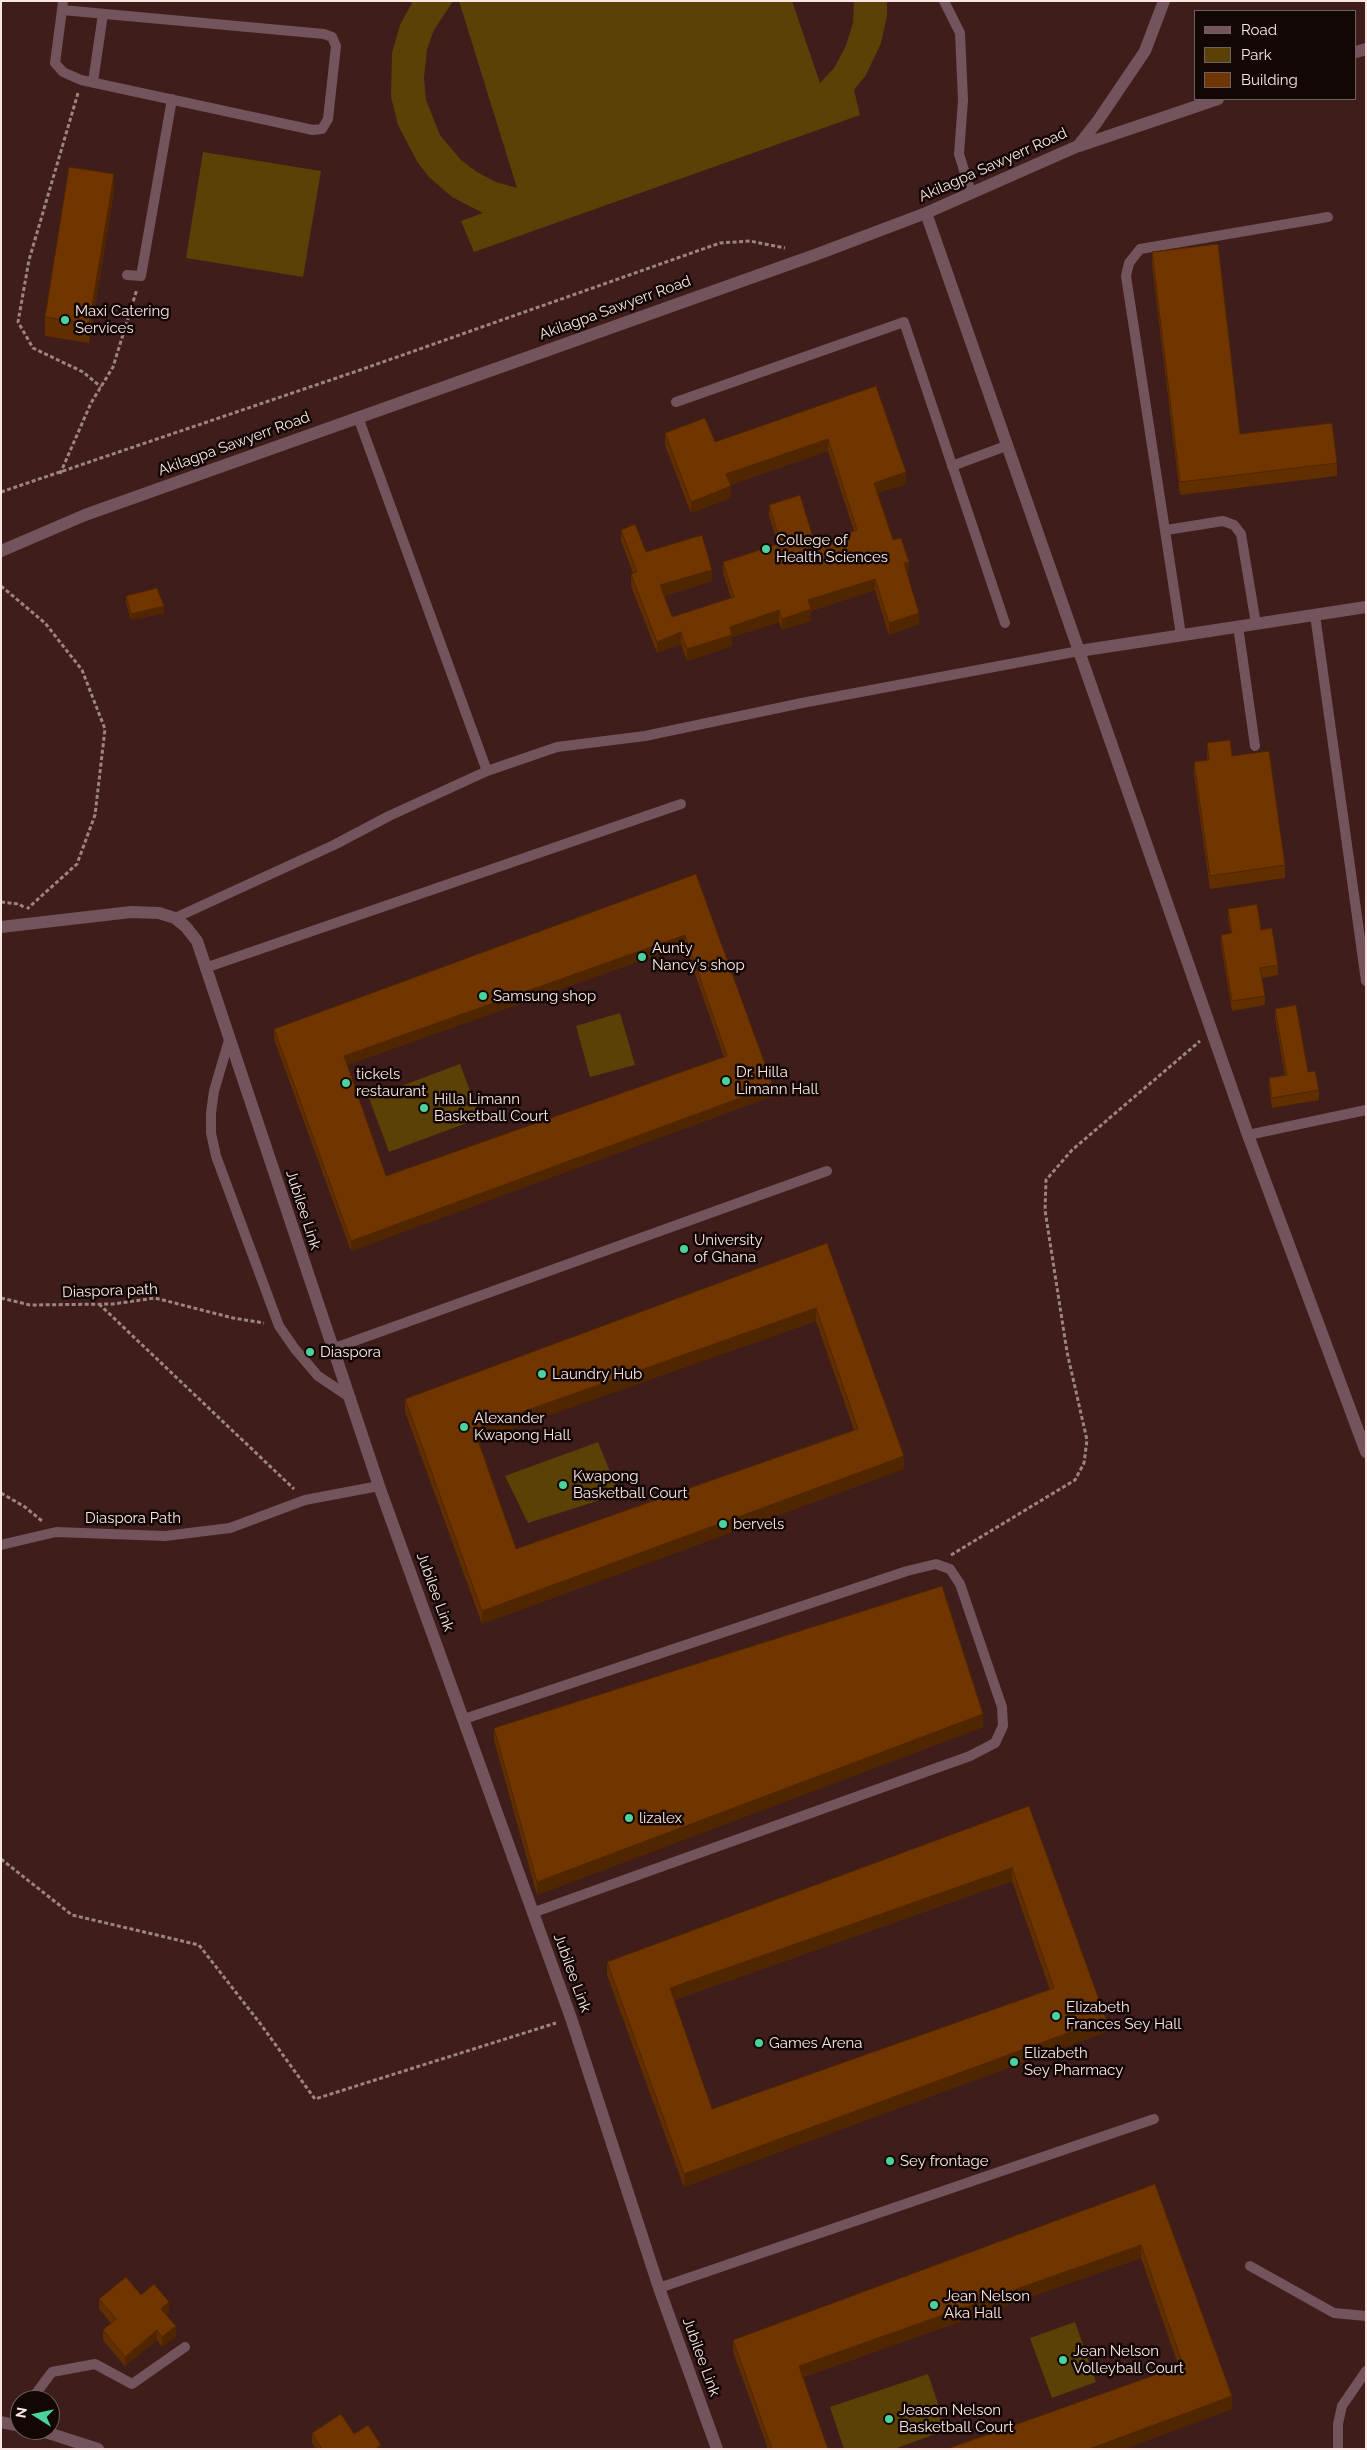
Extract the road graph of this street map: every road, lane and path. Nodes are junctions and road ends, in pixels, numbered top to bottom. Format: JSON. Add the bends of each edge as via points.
{"nodes":[{"id":1,"x":944,"y":1,"type":"edge"},
{"id":2,"x":1164,"y":1,"type":"edge"},
{"id":3,"x":63,"y":6,"type":"edge"},
{"id":4,"x":103,"y":14,"type":"junction"},
{"id":5,"x":81,"y":80,"type":"junction"},
{"id":6,"x":93,"y":82,"type":"junction"},
{"id":7,"x":172,"y":100,"type":"junction"},
{"id":8,"x":1215,"y":100,"type":"edge"},
{"id":9,"x":1078,"y":146,"type":"junction"},
{"id":10,"x":972,"y":193,"type":"junction"},
{"id":11,"x":926,"y":213,"type":"junction"},
{"id":12,"x":1328,"y":217,"type":"dead end"},
{"id":13,"x":787,"y":249,"type":"dead end"},
{"id":14,"x":127,"y":275,"type":"dead end"},
{"id":15,"x":141,"y":276,"type":"junction"},
{"id":16,"x":101,"y":387,"type":"junction"},
{"id":17,"x":676,"y":402,"type":"dead end"},
{"id":18,"x":358,"y":417,"type":"junction"},
{"id":19,"x":1006,"y":446,"type":"junction"},
{"id":20,"x":952,"y":466,"type":"junction"},
{"id":21,"x":60,"y":474,"type":"junction"},
{"id":22,"x":1,"y":492,"type":"edge"},
{"id":23,"x":1166,"y":530,"type":"junction"},
{"id":24,"x":1,"y":551,"type":"edge"},
{"id":25,"x":1,"y":586,"type":"edge"},
{"id":26,"x":1366,"y":607,"type":"edge"},
{"id":27,"x":1315,"y":615,"type":"junction"},
{"id":28,"x":1005,"y":623,"type":"dead end"},
{"id":29,"x":1256,"y":624,"type":"junction"},
{"id":30,"x":1238,"y":626,"type":"junction"},
{"id":31,"x":1182,"y":635,"type":"junction"},
{"id":32,"x":1079,"y":651,"type":"junction"},
{"id":33,"x":1256,"y":746,"type":"dead end"},
{"id":34,"x":487,"y":771,"type":"junction"},
{"id":35,"x":681,"y":804,"type":"dead end"},
{"id":36,"x":26,"y":909,"type":"dead end"},
{"id":37,"x":175,"y":918,"type":"junction"},
{"id":38,"x":1,"y":927,"type":"edge"},
{"id":39,"x":205,"y":968,"type":"junction"},
{"id":40,"x":1366,"y":981,"type":"edge"},
{"id":41,"x":1212,"y":1031,"type":"junction"},
{"id":42,"x":229,"y":1040,"type":"junction"},
{"id":43,"x":1366,"y":1110,"type":"edge"},
{"id":44,"x":1248,"y":1135,"type":"junction"},
{"id":45,"x":827,"y":1171,"type":"dead end"},
{"id":46,"x":1,"y":1298,"type":"edge"},
{"id":47,"x":99,"y":1304,"type":"junction"},
{"id":48,"x":278,"y":1326,"type":"junction"},
{"id":49,"x":332,"y":1349,"type":"junction"},
{"id":50,"x":352,"y":1398,"type":"junction"},
{"id":51,"x":1366,"y":1452,"type":"edge"},
{"id":52,"x":379,"y":1486,"type":"junction"},
{"id":53,"x":1,"y":1493,"type":"edge"},
{"id":54,"x":305,"y":1500,"type":"junction"},
{"id":55,"x":56,"y":1532,"type":"junction"},
{"id":56,"x":1,"y":1545,"type":"edge"},
{"id":57,"x":936,"y":1564,"type":"junction"},
{"id":58,"x":464,"y":1719,"type":"junction"},
{"id":59,"x":1,"y":1860,"type":"edge"},
{"id":60,"x":532,"y":1912,"type":"junction"},
{"id":61,"x":571,"y":2018,"type":"junction"},
{"id":62,"x":1154,"y":2119,"type":"dead end"},
{"id":63,"x":1250,"y":2266,"type":"dead end"},
{"id":64,"x":659,"y":2288,"type":"junction"},
{"id":65,"x":1366,"y":2316,"type":"edge"},
{"id":66,"x":185,"y":2347,"type":"dead end"},
{"id":67,"x":1366,"y":2371,"type":"edge"},
{"id":68,"x":38,"y":2390,"type":"edge"},
{"id":69,"x":60,"y":2437,"type":"edge"},
{"id":70,"x":98,"y":2449,"type":"edge"},
{"id":71,"x":717,"y":2449,"type":"edge"},
{"id":72,"x":1338,"y":2449,"type":"edge"}],
"edges":[{"from":1,"to":10,"type":"lane","via":[[960,33],[963,100],[959,154]]},
{"from":2,"to":9,"type":"street","name":"Akilagpa Sawyerr Road","via":[[1145,51]]},
{"from":3,"to":4,"type":"lane"},
{"from":3,"to":5,"type":"lane","via":[[55,63],[63,72]]},
{"from":4,"to":6,"type":"lane"},
{"from":4,"to":7,"type":"lane","via":[[324,34],[332,37],[336,46],[328,120],[322,129],[313,130]]},
{"from":5,"to":6,"type":"lane"},
{"from":5,"to":16,"type":"path","via":[[29,260],[18,322],[33,348],[83,372]]},
{"from":6,"to":7,"type":"lane"},
{"from":7,"to":15,"type":"lane"},
{"from":8,"to":9,"type":"street"},
{"from":9,"to":10,"type":"street","name":"Akilagpa Sawyerr Road"},
{"from":10,"to":11,"type":"street","name":"Akilagpa Sawyerr Road"},
{"from":11,"to":18,"type":"street","name":"Akilagpa Sawyerr Road"},
{"from":11,"to":19,"type":"street"},
{"from":12,"to":23,"type":"lane","via":[[1140,249],[1128,263],[1126,276]]},
{"from":13,"to":21,"type":"path","via":[[750,241],[720,243]]},
{"from":14,"to":15,"type":"lane"},
{"from":15,"to":16,"type":"path","via":[[113,367]]},
{"from":16,"to":21,"type":"path"},
{"from":17,"to":20,"type":"lane","via":[[904,322]]},
{"from":18,"to":24,"type":"street","name":"Akilagpa Sawyerr Road","via":[[85,515]]},
{"from":18,"to":34,"type":"lane"},
{"from":19,"to":20,"type":"lane"},
{"from":19,"to":32,"type":"street"},
{"from":20,"to":28,"type":"lane"},
{"from":21,"to":22,"type":"path"},
{"from":23,"to":29,"type":"lane","via":[[1223,522],[1234,525],[1242,534]]},
{"from":23,"to":31,"type":"lane"},
{"from":25,"to":36,"type":"path","via":[[45,623],[82,670],[105,729],[95,815],[77,864]]},
{"from":26,"to":27,"type":"street"},
{"from":27,"to":29,"type":"street"},
{"from":27,"to":40,"type":"lane"},
{"from":29,"to":30,"type":"street"},
{"from":30,"to":31,"type":"street"},
{"from":30,"to":33,"type":"lane"},
{"from":31,"to":32,"type":"street"},
{"from":32,"to":34,"type":"lane","via":[[645,736],[557,747]]},
{"from":32,"to":41,"type":"street"},
{"from":34,"to":37,"type":"lane"},
{"from":35,"to":39,"type":"lane"},
{"from":37,"to":38,"type":"street","via":[[159,912],[131,912]]},
{"from":37,"to":39,"type":"street","name":"Jubilee Link","via":[[197,941]]},
{"from":39,"to":42,"type":"street","name":"Jubilee Link"},
{"from":41,"to":44,"type":"street"},
{"from":41,"to":57,"type":"path","via":[[1072,1150],[1046,1180],[1045,1210],[1065,1342],[1086,1440],[1084,1463],[1075,1480]]},
{"from":42,"to":48,"type":"lane","via":[[214,1091],[211,1133],[216,1156]]},
{"from":42,"to":49,"type":"street","name":"Jubilee Link"},
{"from":43,"to":44,"type":"lane"},
{"from":44,"to":51,"type":"street"},
{"from":45,"to":49,"type":"lane"},
{"from":46,"to":47,"type":"path","name":"Diaspora path","via":[[30,1305]]},
{"from":47,"to":48,"type":"path","name":"Diaspora path","via":[[155,1298]]},
{"from":47,"to":54,"type":"path"},
{"from":48,"to":50,"type":"lane","via":[[318,1376]]},
{"from":49,"to":50,"type":"street","name":"Jubilee Link"},
{"from":50,"to":52,"type":"street","name":"Jubilee Link"},
{"from":52,"to":54,"type":"lane","name":"Diaspora Path"},
{"from":52,"to":58,"type":"street","name":"Jubilee Link"},
{"from":53,"to":55,"type":"path","via":[[24,1506]]},
{"from":54,"to":55,"type":"lane","name":"Diaspora Path","via":[[230,1528],[165,1536]]},
{"from":55,"to":56,"type":"lane","name":"Diaspora Path"},
{"from":57,"to":58,"type":"lane"},
{"from":57,"to":60,"type":"lane","via":[[950,1569],[960,1584],[1002,1706],[1003,1726],[995,1743],[970,1756]]},
{"from":58,"to":60,"type":"street","name":"Jubilee Link"},
{"from":59,"to":61,"type":"path","via":[[72,1915],[199,1945],[314,2099]]},
{"from":60,"to":61,"type":"street","name":"Jubilee Link"},
{"from":61,"to":64,"type":"street","name":"Jubilee Link"},
{"from":62,"to":64,"type":"lane"},
{"from":63,"to":65,"type":"lane","via":[[1334,2312]]},
{"from":64,"to":71,"type":"street","name":"Jubilee Link"},
{"from":66,"to":68,"type":"lane","via":[[132,2384],[95,2364],[52,2372]]},
{"from":67,"to":72,"type":"lane","via":[[1342,2406]]},
{"from":69,"to":70,"type":"street"}]}
